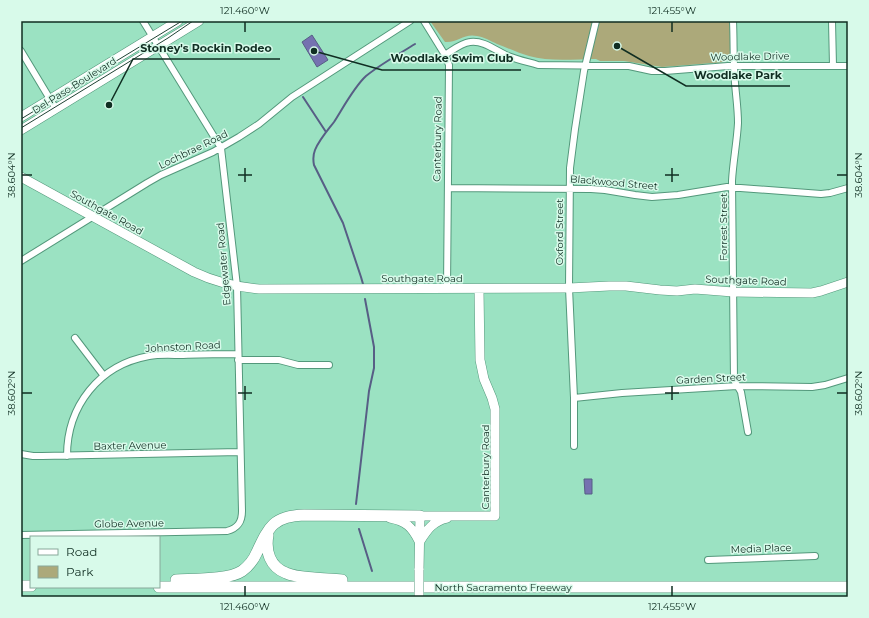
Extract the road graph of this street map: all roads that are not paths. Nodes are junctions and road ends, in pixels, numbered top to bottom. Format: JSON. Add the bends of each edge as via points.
{"nodes":[{"id":1,"x":143,"y":21,"type":"edge"},
{"id":2,"x":178,"y":21,"type":"edge"},
{"id":3,"x":200,"y":21,"type":"edge"},
{"id":4,"x":410,"y":21,"type":"edge"},
{"id":5,"x":424,"y":21,"type":"edge"},
{"id":6,"x":596,"y":21,"type":"edge"},
{"id":7,"x":734,"y":21,"type":"edge"},
{"id":8,"x":832,"y":21,"type":"edge"},
{"id":9,"x":152,"y":37,"type":"junction"},
{"id":10,"x":158,"y":46,"type":"junction"},
{"id":11,"x":21,"y":51,"type":"edge"},
{"id":12,"x":445,"y":55,"type":"junction"},
{"id":13,"x":586,"y":65,"type":"junction"},
{"id":14,"x":734,"y":66,"type":"junction"},
{"id":15,"x":833,"y":66,"type":"junction"},
{"id":16,"x":848,"y":66,"type":"edge"},
{"id":17,"x":50,"y":99,"type":"junction"},
{"id":18,"x":56,"y":109,"type":"junction"},
{"id":19,"x":21,"y":117,"type":"edge"},
{"id":20,"x":21,"y":130,"type":"edge"},
{"id":21,"x":221,"y":148,"type":"junction"},
{"id":22,"x":21,"y":177,"type":"edge"},
{"id":23,"x":732,"y":187,"type":"junction"},
{"id":24,"x":448,"y":188,"type":"junction"},
{"id":25,"x":570,"y":188,"type":"junction"},
{"id":26,"x":848,"y":188,"type":"edge"},
{"id":27,"x":93,"y":216,"type":"junction"},
{"id":28,"x":21,"y":261,"type":"edge"},
{"id":29,"x":848,"y":282,"type":"edge"},
{"id":30,"x":237,"y":286,"type":"junction"},
{"id":31,"x":569,"y":288,"type":"junction"},
{"id":32,"x":447,"y":289,"type":"junction"},
{"id":33,"x":479,"y":289,"type":"junction"},
{"id":34,"x":733,"y":292,"type":"junction"},
{"id":35,"x":75,"y":338,"type":"dead end"},
{"id":36,"x":238,"y":357,"type":"junction"},
{"id":37,"x":330,"y":366,"type":"dead end"},
{"id":38,"x":104,"y":376,"type":"junction"},
{"id":39,"x":848,"y":378,"type":"edge"},
{"id":40,"x":737,"y":386,"type":"junction"},
{"id":41,"x":574,"y":398,"type":"junction"},
{"id":42,"x":748,"y":432,"type":"dead end"},
{"id":43,"x":574,"y":446,"type":"dead end"},
{"id":44,"x":240,"y":452,"type":"junction"},
{"id":45,"x":21,"y":454,"type":"edge"},
{"id":46,"x":67,"y":456,"type":"junction"},
{"id":47,"x":383,"y":516,"type":"junction"},
{"id":48,"x":420,"y":516,"type":"junction"},
{"id":49,"x":458,"y":516,"type":"junction"},
{"id":50,"x":237,"y":527,"type":"joint"},
{"id":51,"x":271,"y":527,"type":"junction"},
{"id":52,"x":21,"y":535,"type":"edge"},
{"id":53,"x":420,"y":543,"type":"junction"},
{"id":54,"x":814,"y":556,"type":"dead end"},
{"id":55,"x":708,"y":560,"type":"dead end"},
{"id":56,"x":160,"y":581,"type":"edge"},
{"id":57,"x":160,"y":586,"type":"edge"},
{"id":58,"x":398,"y":587,"type":"junction"},
{"id":59,"x":848,"y":587,"type":"edge"},
{"id":60,"x":420,"y":597,"type":"edge"}],
"edges":[{"from":1,"to":9,"type":"street","name":"Edgewater Road"},
{"from":2,"to":9,"type":"street","name":"Del Paso Boulevard"},
{"from":3,"to":10,"type":"street","name":"Del Paso Boulevard"},
{"from":4,"to":21,"type":"street","name":"Lochbrae Road","via":[[292,97],[259,124]]},
{"from":5,"to":12,"type":"street","name":"Canterbury Road"},
{"from":6,"to":13,"type":"street","name":"Oxford Street"},
{"from":7,"to":14,"type":"street","name":"Forrest Street"},
{"from":8,"to":15,"type":"street"},
{"from":9,"to":10,"type":"street","name":"Edgewater Road"},
{"from":9,"to":17,"type":"street","name":"Del Paso Boulevard"},
{"from":10,"to":18,"type":"street","name":"Del Paso Boulevard"},
{"from":10,"to":21,"type":"street","name":"Edgewater Road"},
{"from":11,"to":17,"type":"street"},
{"from":12,"to":13,"type":"street","name":"Woodlake Drive","via":[[466,43],[478,42],[507,56],[538,65]]},
{"from":12,"to":24,"type":"street","name":"Canterbury Road","via":[[449,65]]},
{"from":13,"to":14,"type":"street","name":"Woodlake Drive","via":[[629,66],[652,71]]},
{"from":13,"to":25,"type":"street","name":"Oxford Street","via":[[572,148]]},
{"from":14,"to":15,"type":"street","name":"Woodlake Drive"},
{"from":14,"to":23,"type":"street","name":"Forrest Street","via":[[738,121]]},
{"from":15,"to":16,"type":"street","name":"Woodlake Drive"},
{"from":17,"to":18,"type":"street"},
{"from":17,"to":19,"type":"street","name":"Del Paso Boulevard"},
{"from":18,"to":20,"type":"street","name":"Del Paso Boulevard"},
{"from":21,"to":27,"type":"street","name":"Lochbrae Road","via":[[154,179]]},
{"from":21,"to":30,"type":"street","name":"Edgewater Road"},
{"from":22,"to":27,"type":"street","name":"Southgate Road"},
{"from":23,"to":25,"type":"street","name":"Blackwood Street","via":[[652,196]]},
{"from":23,"to":26,"type":"street","name":"Blackwood Street","via":[[821,194]]},
{"from":23,"to":34,"type":"street","name":"Forrest Street"},
{"from":24,"to":25,"type":"street","name":"Blackwood Street"},
{"from":24,"to":32,"type":"street","name":"Canterbury Road"},
{"from":25,"to":31,"type":"street","name":"Oxford Street"},
{"from":27,"to":28,"type":"street","name":"Lochbrae Road"},
{"from":27,"to":30,"type":"street","name":"Southgate Road","via":[[194,272]]},
{"from":29,"to":34,"type":"street","name":"Southgate Road","via":[[812,292]]},
{"from":30,"to":32,"type":"street","name":"Southgate Road","via":[[259,289]]},
{"from":30,"to":36,"type":"street","name":"Edgewater Road"},
{"from":31,"to":33,"type":"street","name":"Southgate Road"},
{"from":31,"to":34,"type":"street","name":"Southgate Road","via":[[626,286],[660,290]]},
{"from":31,"to":41,"type":"street","name":"Oxford Street"},
{"from":32,"to":33,"type":"street","name":"Southgate Road"},
{"from":33,"to":49,"type":"street","name":"Canterbury Road","via":[[480,360],[495,409],[495,516]]},
{"from":34,"to":40,"type":"street","name":"Forrest Street","via":[[734,380]]},
{"from":35,"to":38,"type":"street"},
{"from":36,"to":37,"type":"street","name":"Johnston Road","via":[[279,360],[298,365]]},
{"from":36,"to":38,"type":"street","name":"Johnston Road","via":[[150,356],[122,365]]},
{"from":36,"to":44,"type":"street","name":"Edgewater Road"},
{"from":38,"to":46,"type":"street","name":"Johnston Road","via":[[83,399],[76,413],[67,443]]},
{"from":39,"to":40,"type":"street","name":"Garden Street","via":[[812,387]]},
{"from":40,"to":41,"type":"street","name":"Garden Street"},
{"from":40,"to":42,"type":"street","name":"Forrest Street","via":[[741,392]]},
{"from":41,"to":43,"type":"street","name":"Oxford Street"},
{"from":44,"to":46,"type":"street","name":"Baxter Avenue"},
{"from":44,"to":50,"type":"street","name":"Edgewater Road","via":[[242,515]]},
{"from":45,"to":46,"type":"street","name":"Baxter Avenue"},
{"from":47,"to":48,"type":"highway"},
{"from":47,"to":51,"type":"highway","via":[[295,516],[281,519]]},
{"from":47,"to":53,"type":"street","via":[[406,524]]},
{"from":48,"to":49,"type":"street","name":"Canterbury Road"},
{"from":48,"to":53,"type":"street"},
{"from":49,"to":53,"type":"street","via":[[443,519],[428,528]]},
{"from":50,"to":52,"type":"street","name":"Globe Avenue","via":[[227,531]]},
{"from":51,"to":56,"type":"highway","via":[[248,567],[237,574]]},
{"from":51,"to":58,"type":"highway","via":[[267,542],[268,553],[272,563],[281,571],[293,575]]},
{"from":53,"to":60,"type":"street","bridge":true},
{"from":54,"to":55,"type":"street","name":"Media Place"},
{"from":57,"to":58,"type":"highway","name":"North Sacramento Freeway"},
{"from":58,"to":59,"type":"highway","name":"North Sacramento Freeway"}]}
